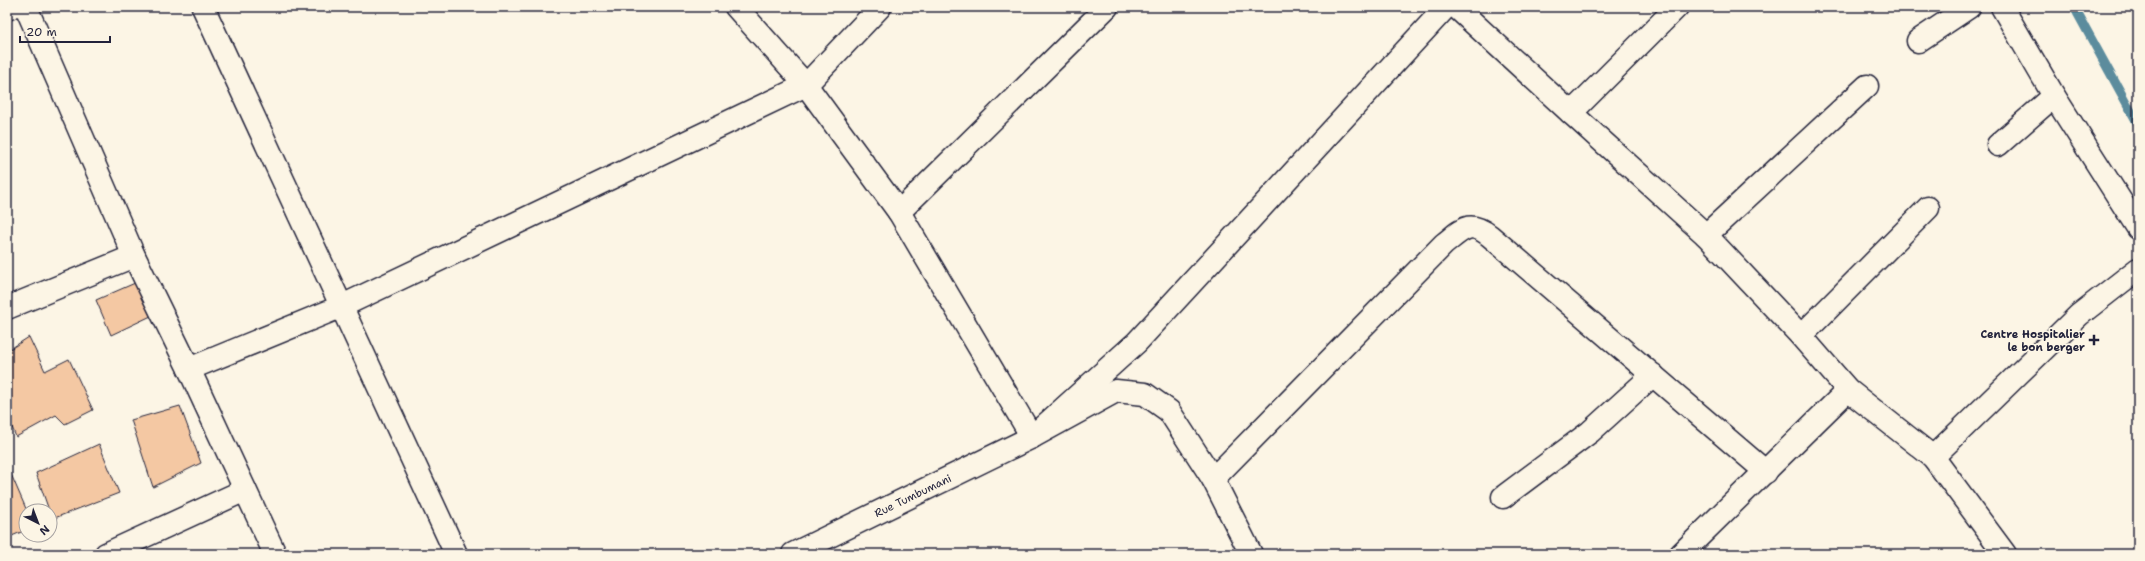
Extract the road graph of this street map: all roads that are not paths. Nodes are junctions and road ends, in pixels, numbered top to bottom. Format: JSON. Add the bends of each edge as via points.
{"nodes":[{"id":1,"x":12,"y":7,"type":"edge"},
{"id":2,"x":26,"y":7,"type":"edge"},
{"id":3,"x":203,"y":7,"type":"edge"},
{"id":4,"x":736,"y":7,"type":"edge"},
{"id":5,"x":880,"y":7,"type":"edge"},
{"id":6,"x":1107,"y":7,"type":"edge"},
{"id":7,"x":1446,"y":7,"type":"edge"},
{"id":8,"x":1456,"y":7,"type":"edge"},
{"id":9,"x":1677,"y":7,"type":"edge"},
{"id":10,"x":1969,"y":7,"type":"edge"},
{"id":11,"x":2002,"y":7,"type":"edge"},
{"id":12,"x":7,"y":9,"type":"edge"},
{"id":13,"x":1918,"y":41,"type":"dead end"},
{"id":14,"x":806,"y":85,"type":"junction"},
{"id":15,"x":1867,"y":86,"type":"dead end"},
{"id":16,"x":2054,"y":96,"type":"junction"},
{"id":17,"x":1571,"y":113,"type":"junction"},
{"id":18,"x":1998,"y":145,"type":"dead end"},
{"id":19,"x":1928,"y":208,"type":"dead end"},
{"id":20,"x":899,"y":212,"type":"junction"},
{"id":21,"x":2138,"y":228,"type":"edge"},
{"id":22,"x":1706,"y":235,"type":"junction"},
{"id":23,"x":134,"y":256,"type":"junction"},
{"id":24,"x":2138,"y":269,"type":"edge"},
{"id":25,"x":340,"y":307,"type":"junction"},
{"id":26,"x":7,"y":308,"type":"edge"},
{"id":27,"x":1801,"y":336,"type":"junction"},
{"id":28,"x":189,"y":369,"type":"junction"},
{"id":29,"x":1653,"y":375,"type":"junction"},
{"id":30,"x":1848,"y":390,"type":"junction"},
{"id":31,"x":1032,"y":437,"type":"junction"},
{"id":32,"x":1932,"y":457,"type":"junction"},
{"id":33,"x":1766,"y":472,"type":"junction"},
{"id":34,"x":1213,"y":479,"type":"junction"},
{"id":35,"x":244,"y":490,"type":"junction"},
{"id":36,"x":1503,"y":497,"type":"dead end"},
{"id":37,"x":106,"y":554,"type":"edge"},
{"id":38,"x":275,"y":554,"type":"edge"},
{"id":39,"x":456,"y":554,"type":"edge"},
{"id":40,"x":793,"y":554,"type":"edge"},
{"id":41,"x":1251,"y":554,"type":"edge"},
{"id":42,"x":1681,"y":554,"type":"edge"},
{"id":43,"x":2006,"y":554,"type":"edge"}],
"edges":[{"from":1,"to":12,"type":"street"},
{"from":2,"to":23,"type":"street"},
{"from":3,"to":25,"type":"street"},
{"from":4,"to":14,"type":"street"},
{"from":5,"to":14,"type":"street"},
{"from":6,"to":20,"type":"street"},
{"from":7,"to":31,"type":"street","via":[[1137,342]]},
{"from":8,"to":17,"type":"street"},
{"from":9,"to":17,"type":"street"},
{"from":10,"to":13,"type":"street"},
{"from":11,"to":16,"type":"street"},
{"from":14,"to":20,"type":"street"},
{"from":14,"to":25,"type":"street"},
{"from":15,"to":22,"type":"street"},
{"from":16,"to":18,"type":"street"},
{"from":16,"to":21,"type":"street"},
{"from":17,"to":22,"type":"street"},
{"from":19,"to":27,"type":"street"},
{"from":20,"to":31,"type":"street"},
{"from":22,"to":27,"type":"street"},
{"from":23,"to":26,"type":"street"},
{"from":23,"to":28,"type":"street"},
{"from":24,"to":32,"type":"street","via":[[2079,315]]},
{"from":25,"to":28,"type":"street"},
{"from":25,"to":39,"type":"street"},
{"from":27,"to":30,"type":"street"},
{"from":28,"to":35,"type":"street"},
{"from":29,"to":33,"type":"street"},
{"from":29,"to":34,"type":"street","via":[[1480,228],[1467,227],[1444,244]]},
{"from":29,"to":36,"type":"street","via":[[1590,432]]},
{"from":30,"to":32,"type":"street"},
{"from":30,"to":33,"type":"street"},
{"from":31,"to":34,"type":"street","via":[[1116,391],[1145,394],[1169,411]]},
{"from":31,"to":40,"type":"street","name":"Rue Tumbumani"},
{"from":32,"to":43,"type":"street"},
{"from":33,"to":42,"type":"street"},
{"from":34,"to":41,"type":"street"},
{"from":35,"to":37,"type":"street"},
{"from":35,"to":38,"type":"street"}]}
